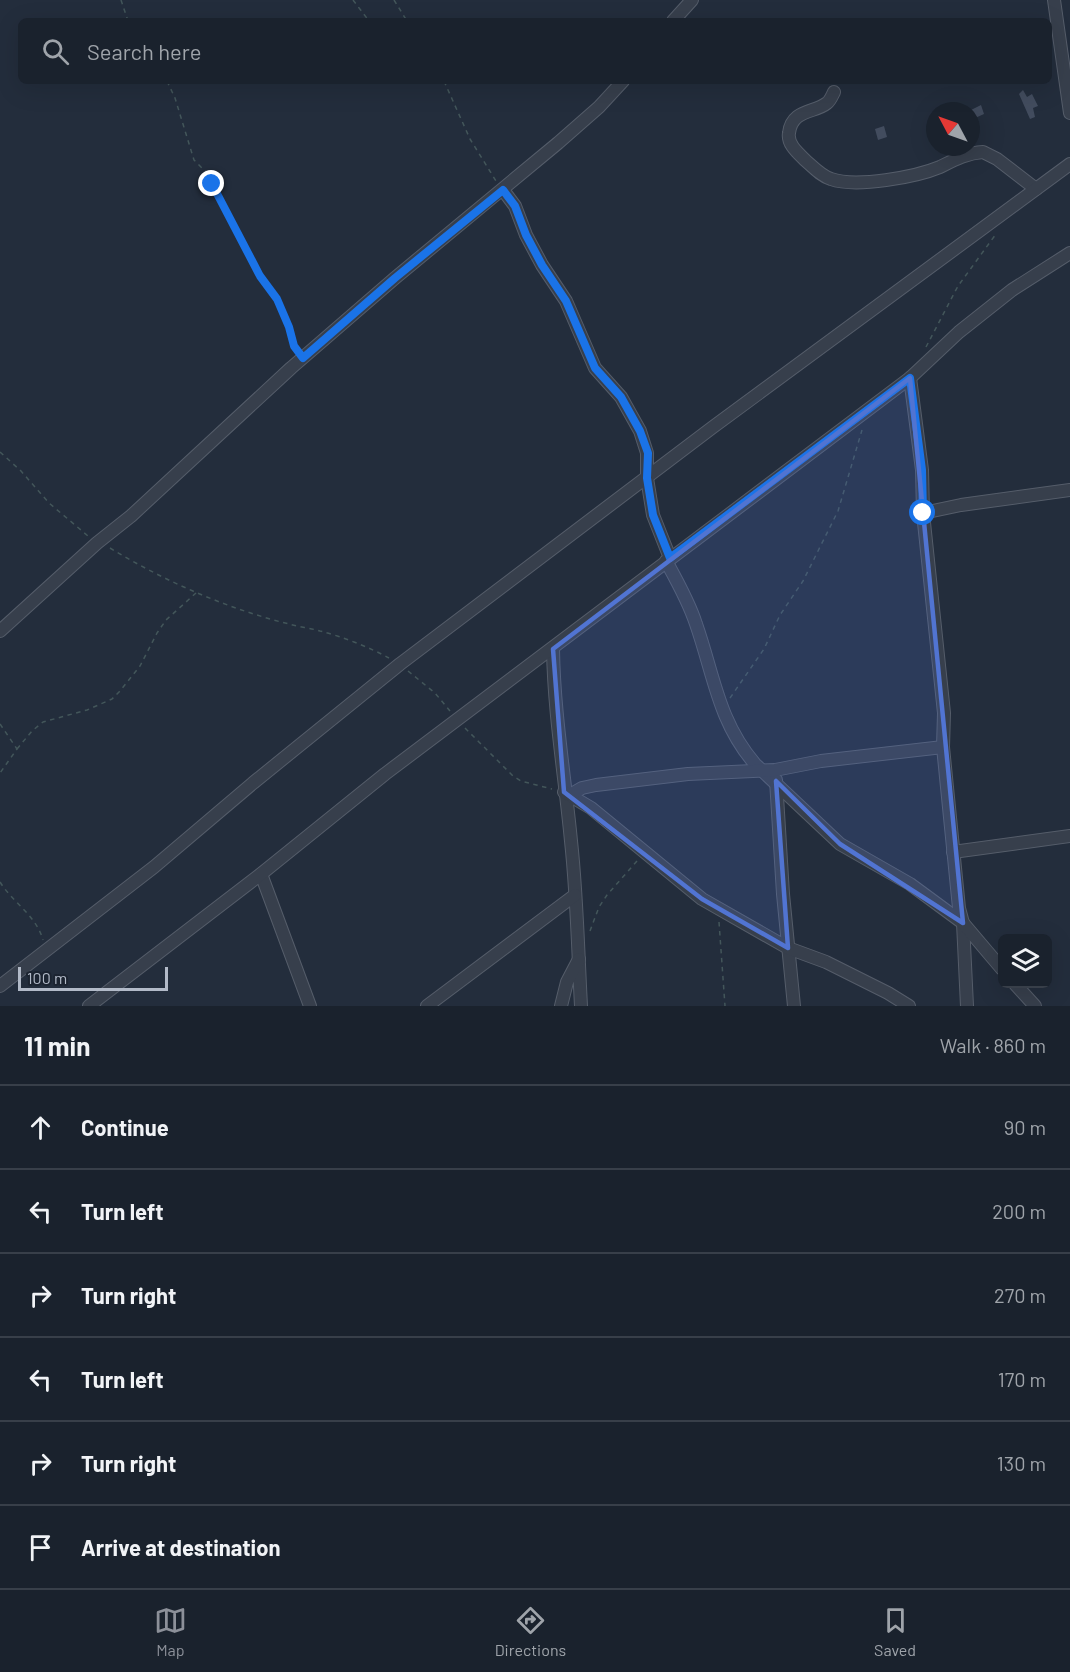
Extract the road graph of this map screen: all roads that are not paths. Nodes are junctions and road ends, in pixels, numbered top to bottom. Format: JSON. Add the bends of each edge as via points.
{"nodes":[{"id":1,"x":692,"y":0,"type":"edge"},
{"id":2,"x":1054,"y":0,"type":"edge"},
{"id":3,"x":677,"y":18,"type":"edge"},
{"id":4,"x":1065,"y":41,"type":"edge"},
{"id":5,"x":620,"y":84,"type":"edge"},
{"id":6,"x":834,"y":92,"type":"dead end"},
{"id":7,"x":1070,"y":113,"type":"edge"},
{"id":8,"x":1070,"y":164,"type":"edge"},
{"id":9,"x":1036,"y":189,"type":"junction"},
{"id":10,"x":503,"y":190,"type":"junction"},
{"id":11,"x":1070,"y":253,"type":"edge"},
{"id":12,"x":910,"y":378,"type":"junction"},
{"id":13,"x":647,"y":478,"type":"junction"},
{"id":14,"x":1070,"y":490,"type":"edge"},
{"id":15,"x":923,"y":513,"type":"junction"},
{"id":16,"x":668,"y":560,"type":"junction"},
{"id":17,"x":0,"y":631,"type":"edge"},
{"id":18,"x":553,"y":649,"type":"junction"},
{"id":19,"x":943,"y":747,"type":"junction"},
{"id":20,"x":761,"y":770,"type":"junction"},
{"id":21,"x":775,"y":770,"type":"junction"},
{"id":22,"x":776,"y":783,"type":"junction"},
{"id":23,"x":567,"y":793,"type":"junction"},
{"id":24,"x":1070,"y":836,"type":"edge"},
{"id":25,"x":953,"y":852,"type":"junction"},
{"id":26,"x":261,"y":874,"type":"junction"},
{"id":27,"x":575,"y":895,"type":"junction"},
{"id":28,"x":963,"y":923,"type":"junction"},
{"id":29,"x":788,"y":948,"type":"junction"},
{"id":30,"x":580,"y":954,"type":"junction"},
{"id":31,"x":998,"y":964,"type":"edge"},
{"id":32,"x":0,"y":986,"type":"edge"},
{"id":33,"x":1019,"y":988,"type":"edge"},
{"id":34,"x":441,"y":1001,"type":"edge"},
{"id":35,"x":89,"y":1006,"type":"edge"},
{"id":36,"x":310,"y":1006,"type":"edge"},
{"id":37,"x":427,"y":1006,"type":"edge"},
{"id":38,"x":561,"y":1006,"type":"edge"},
{"id":39,"x":581,"y":1006,"type":"edge"},
{"id":40,"x":794,"y":1006,"type":"edge"},
{"id":41,"x":909,"y":1006,"type":"edge"},
{"id":42,"x":967,"y":1006,"type":"edge"},
{"id":43,"x":1035,"y":1006,"type":"edge"}],
"edges":[{"from":1,"to":3,"type":"street"},
{"from":2,"to":4,"type":"street"},
{"from":4,"to":7,"type":"street"},
{"from":5,"to":10,"type":"street"},
{"from":6,"to":9,"type":"street","via":[[826,104],[804,112],[791,127],[789,136],[802,157],[830,179],[886,181],[983,152]]},
{"from":8,"to":9,"type":"street"},
{"from":9,"to":13,"type":"street"},
{"from":10,"to":13,"type":"street","via":[[515,206],[542,265],[566,301],[595,368],[630,410],[648,453]]},
{"from":10,"to":17,"type":"street","via":[[303,358]]},
{"from":11,"to":12,"type":"street","via":[[959,332]]},
{"from":12,"to":15,"type":"street","via":[[922,470]]},
{"from":12,"to":16,"type":"street"},
{"from":13,"to":16,"type":"street","via":[[653,515]]},
{"from":13,"to":32,"type":"street","via":[[400,664],[154,867]]},
{"from":14,"to":15,"type":"street"},
{"from":15,"to":19,"type":"street","via":[[944,713]]},
{"from":16,"to":18,"type":"street"},
{"from":16,"to":20,"type":"street","via":[[696,624],[736,740]]},
{"from":18,"to":23,"type":"street"},
{"from":18,"to":26,"type":"street","via":[[385,774]]},
{"from":19,"to":21,"type":"street"},
{"from":19,"to":25,"type":"street"},
{"from":20,"to":21,"type":"street"},
{"from":20,"to":22,"type":"street"},
{"from":20,"to":23,"type":"street","via":[[688,774],[596,785]]},
{"from":21,"to":22,"type":"street"},
{"from":22,"to":28,"type":"street","via":[[840,844],[909,884]]},
{"from":22,"to":29,"type":"street"},
{"from":23,"to":27,"type":"street"},
{"from":23,"to":29,"type":"street","via":[[591,808],[702,899]]},
{"from":24,"to":25,"type":"street"},
{"from":25,"to":28,"type":"street"},
{"from":26,"to":35,"type":"street"},
{"from":26,"to":36,"type":"street"},
{"from":27,"to":30,"type":"street"},
{"from":27,"to":34,"type":"street"},
{"from":28,"to":31,"type":"street"},
{"from":28,"to":42,"type":"street"},
{"from":29,"to":40,"type":"street"},
{"from":29,"to":41,"type":"street","via":[[826,962]]},
{"from":30,"to":38,"type":"street"},
{"from":30,"to":39,"type":"street"},
{"from":33,"to":43,"type":"street"},
{"from":34,"to":37,"type":"street"}]}
